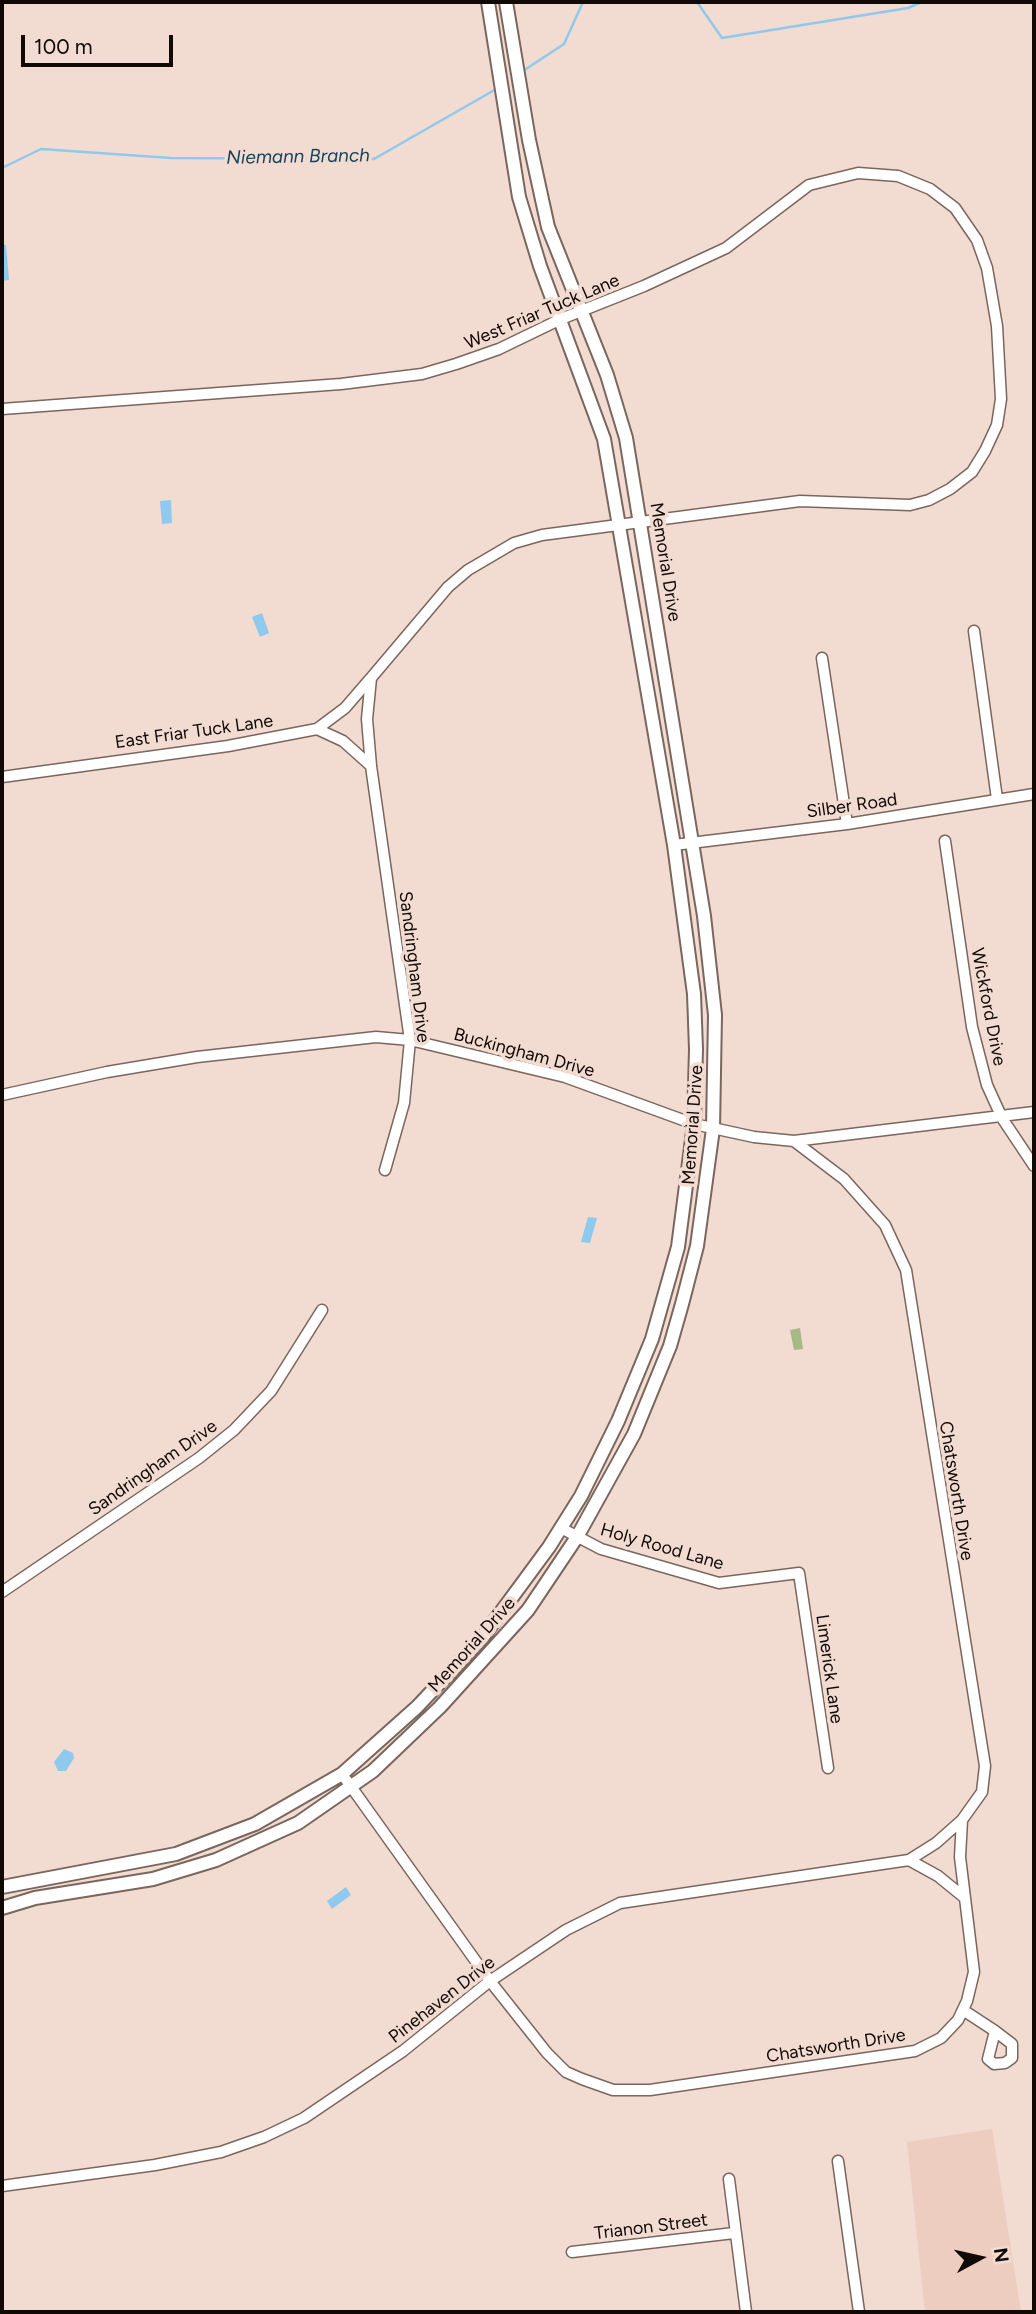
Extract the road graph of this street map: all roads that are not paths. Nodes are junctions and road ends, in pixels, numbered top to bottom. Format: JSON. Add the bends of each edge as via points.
{"nodes":[{"id":1,"x":488,"y":2,"type":"edge"},
{"id":2,"x":506,"y":2,"type":"edge"},
{"id":3,"x":964,"y":222,"type":"joint"},
{"id":4,"x":580,"y":311,"type":"junction"},
{"id":5,"x":561,"y":319,"type":"junction"},
{"id":6,"x":2,"y":410,"type":"edge"},
{"id":7,"x":640,"y":521,"type":"junction"},
{"id":8,"x":620,"y":524,"type":"junction"},
{"id":9,"x":974,"y":631,"type":"dead end"},
{"id":10,"x":661,"y":648,"type":"junction"},
{"id":11,"x":641,"y":651,"type":"junction"},
{"id":12,"x":822,"y":657,"type":"dead end"},
{"id":13,"x":370,"y":678,"type":"junction"},
{"id":14,"x":317,"y":729,"type":"junction"},
{"id":15,"x":371,"y":766,"type":"junction"},
{"id":16,"x":2,"y":777,"type":"edge"},
{"id":17,"x":1034,"y":794,"type":"edge"},
{"id":18,"x":997,"y":799,"type":"junction"},
{"id":19,"x":847,"y":824,"type":"junction"},
{"id":20,"x":945,"y":842,"type":"dead end"},
{"id":21,"x":693,"y":843,"type":"junction"},
{"id":22,"x":674,"y":845,"type":"junction"},
{"id":23,"x":410,"y":1040,"type":"junction"},
{"id":24,"x":2,"y":1095,"type":"edge"},
{"id":25,"x":1034,"y":1112,"type":"edge"},
{"id":26,"x":1002,"y":1118,"type":"junction"},
{"id":27,"x":694,"y":1125,"type":"junction"},
{"id":28,"x":713,"y":1129,"type":"junction"},
{"id":29,"x":794,"y":1141,"type":"junction"},
{"id":30,"x":1034,"y":1166,"type":"edge"},
{"id":31,"x":385,"y":1170,"type":"dead end"},
{"id":32,"x":322,"y":1310,"type":"dead end"},
{"id":33,"x":652,"y":1339,"type":"junction"},
{"id":34,"x":670,"y":1346,"type":"junction"},
{"id":35,"x":561,"y":1528,"type":"junction"},
{"id":36,"x":578,"y":1537,"type":"junction"},
{"id":37,"x":799,"y":1573,"type":"joint"},
{"id":38,"x":2,"y":1591,"type":"edge"},
{"id":39,"x":828,"y":1768,"type":"dead end"},
{"id":40,"x":342,"y":1774,"type":"junction"},
{"id":41,"x":349,"y":1789,"type":"junction"},
{"id":42,"x":962,"y":1820,"type":"junction"},
{"id":43,"x":210,"y":1843,"type":"junction"},
{"id":44,"x":216,"y":1860,"type":"junction"},
{"id":45,"x":909,"y":1860,"type":"junction"},
{"id":46,"x":2,"y":1887,"type":"edge"},
{"id":47,"x":965,"y":1898,"type":"junction"},
{"id":48,"x":2,"y":1908,"type":"edge"},
{"id":49,"x":490,"y":1981,"type":"junction"},
{"id":50,"x":963,"y":2010,"type":"junction"},
{"id":51,"x":995,"y":2031,"type":"dead end"},
{"id":52,"x":838,"y":2161,"type":"dead end"},
{"id":53,"x":729,"y":2179,"type":"dead end"},
{"id":54,"x":2,"y":2186,"type":"edge"},
{"id":55,"x":734,"y":2233,"type":"junction"},
{"id":56,"x":572,"y":2252,"type":"dead end"},
{"id":57,"x":746,"y":2312,"type":"edge"},
{"id":58,"x":859,"y":2312,"type":"edge"}],
"edges":[{"from":1,"to":5,"type":"main road","name":"Memorial Drive","via":[[510,145],[530,236]]},
{"from":2,"to":4,"type":"main road","name":"Memorial Drive","via":[[548,227]]},
{"from":3,"to":4,"type":"street","name":"West Friar Tuck Lane","via":[[955,208],[930,189],[898,176],[858,173],[828,179],[809,185],[726,248]]},
{"from":3,"to":7,"type":"street","name":"East Friar Tuck Lane","via":[[977,240],[987,268],[998,326],[1001,399],[997,425],[972,472],[940,494],[910,505],[800,501]]},
{"from":4,"to":5,"type":"street","name":"West Friar Tuck Lane"},
{"from":4,"to":7,"type":"main road","name":"Memorial Drive","via":[[616,402]]},
{"from":5,"to":6,"type":"street","name":"West Friar Tuck Lane","via":[[499,349],[422,374]]},
{"from":5,"to":8,"type":"main road","name":"Memorial Drive","via":[[604,439]]},
{"from":7,"to":8,"type":"street","name":"East Friar Tuck Lane"},
{"from":7,"to":10,"type":"main road","name":"Memorial Drive"},
{"from":8,"to":11,"type":"main road","name":"Memorial Drive"},
{"from":8,"to":13,"type":"street","name":"East Friar Tuck Lane","via":[[514,543],[468,570],[432,602]]},
{"from":9,"to":18,"type":"street"},
{"from":10,"to":11,"type":"main road"},
{"from":10,"to":21,"type":"main road","name":"Memorial Drive"},
{"from":11,"to":22,"type":"main road","name":"Memorial Drive"},
{"from":12,"to":19,"type":"street"},
{"from":13,"to":14,"type":"street","name":"East Friar Tuck Lane","via":[[345,708]]},
{"from":13,"to":15,"type":"street","name":"Sandringham Drive"},
{"from":14,"to":15,"type":"street","via":[[344,741]]},
{"from":14,"to":16,"type":"street","name":"East Friar Tuck Lane"},
{"from":15,"to":23,"type":"street","name":"Sandringham Drive"},
{"from":17,"to":18,"type":"street","name":"Silber Road"},
{"from":18,"to":19,"type":"street","name":"Silber Road"},
{"from":19,"to":21,"type":"street","name":"Silber Road"},
{"from":20,"to":26,"type":"street","name":"Wickford Drive","via":[[972,1027],[987,1085]]},
{"from":21,"to":22,"type":"street","name":"Silber Road"},
{"from":21,"to":28,"type":"main road","name":"Memorial Drive","via":[[715,1015]]},
{"from":22,"to":27,"type":"main road","name":"Memorial Drive","via":[[694,994]]},
{"from":23,"to":24,"type":"street","name":"Buckingham Drive","via":[[376,1037],[197,1057]]},
{"from":23,"to":27,"type":"street","name":"Buckingham Drive","via":[[565,1077]]},
{"from":23,"to":31,"type":"street","name":"Sandringham Drive","via":[[404,1103]]},
{"from":25,"to":26,"type":"street","name":"Buckingham Drive"},
{"from":26,"to":29,"type":"street","name":"Buckingham Drive"},
{"from":26,"to":30,"type":"street","name":"Wickford Drive"},
{"from":27,"to":28,"type":"street","name":"Buckingham Drive"},
{"from":27,"to":33,"type":"main road","name":"Memorial Drive","via":[[678,1247]]},
{"from":28,"to":29,"type":"street","name":"Buckingham Drive"},
{"from":28,"to":34,"type":"main road","name":"Memorial Drive","via":[[697,1246]]},
{"from":29,"to":42,"type":"street","name":"Chatsworth Drive","via":[[844,1179],[885,1224],[906,1270],[985,1766],[982,1792]]},
{"from":32,"to":38,"type":"street","name":"Sandringham Drive","via":[[271,1391],[234,1430]]},
{"from":33,"to":34,"type":"main road"},
{"from":33,"to":35,"type":"main road","name":"Memorial Drive","via":[[599,1462]]},
{"from":34,"to":36,"type":"main road","name":"Memorial Drive","via":[[634,1434]]},
{"from":35,"to":36,"type":"street","name":"Holy Rood Lane"},
{"from":35,"to":40,"type":"main road","name":"Memorial Drive","via":[[482,1638],[417,1707]]},
{"from":36,"to":37,"type":"street","name":"Holy Rood Lane","via":[[601,1549],[719,1583]]},
{"from":36,"to":41,"type":"main road","name":"Memorial Drive","via":[[528,1610],[440,1707]]},
{"from":37,"to":39,"type":"street","name":"Limerick Lane"},
{"from":40,"to":41,"type":"street","name":"Chatsworth Drive"},
{"from":40,"to":43,"type":"main road","name":"Memorial Drive","via":[[255,1824]]},
{"from":41,"to":44,"type":"main road","name":"Memorial Drive","via":[[298,1823]]},
{"from":41,"to":49,"type":"street","name":"Chatsworth Drive"},
{"from":42,"to":45,"type":"street","name":"Pinehaven Drive"},
{"from":42,"to":47,"type":"street","name":"Chatsworth Drive"},
{"from":43,"to":44,"type":"main road"},
{"from":43,"to":46,"type":"main road","name":"Memorial Drive","via":[[176,1854]]},
{"from":44,"to":48,"type":"main road","name":"Memorial Drive","via":[[153,1878]]},
{"from":45,"to":47,"type":"street"},
{"from":45,"to":49,"type":"street","name":"Pinehaven Drive","via":[[620,1903],[566,1930]]},
{"from":47,"to":50,"type":"street","name":"Chatsworth Drive","via":[[974,1972]]},
{"from":49,"to":50,"type":"street","name":"Chatsworth Drive","via":[[566,2072],[613,2090],[650,2090],[915,2051],[941,2038]]},
{"from":49,"to":54,"type":"street","name":"Pinehaven Drive","via":[[403,2051],[304,2118],[264,2137],[168,2162]]},
{"from":50,"to":51,"type":"street"},
{"from":52,"to":58,"type":"street"},
{"from":53,"to":55,"type":"street"},
{"from":55,"to":56,"type":"street","name":"Trianon Street"},
{"from":55,"to":57,"type":"street"}]}
